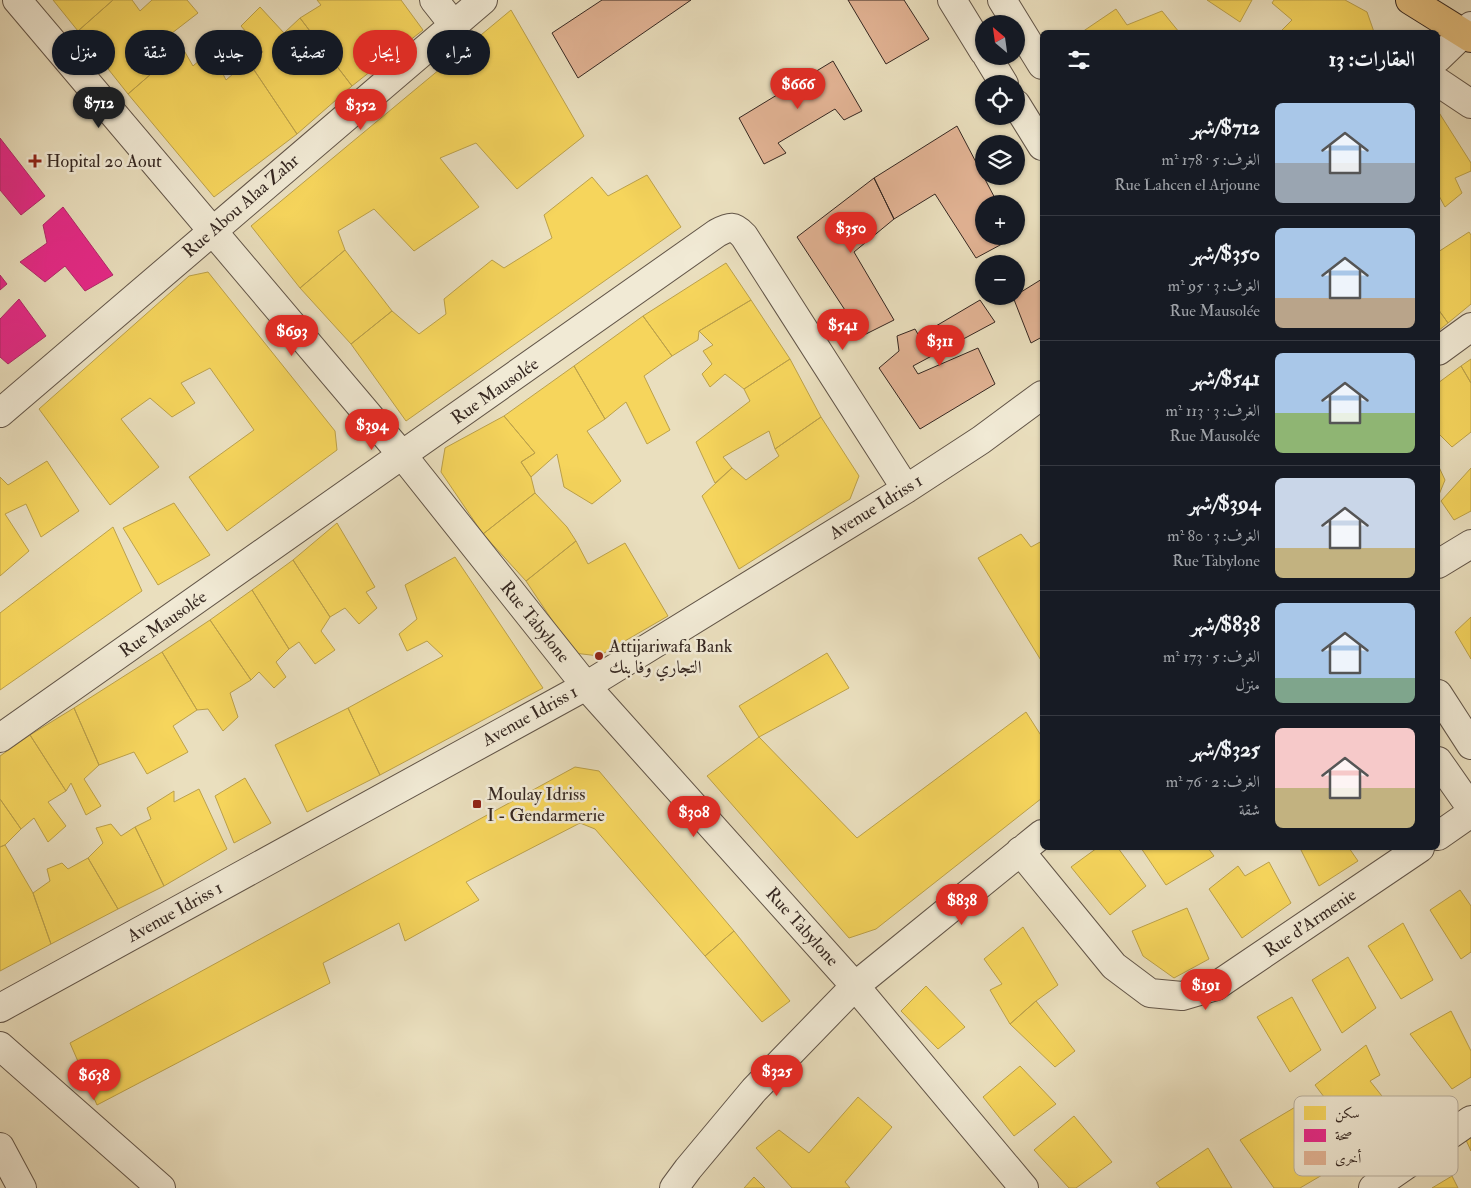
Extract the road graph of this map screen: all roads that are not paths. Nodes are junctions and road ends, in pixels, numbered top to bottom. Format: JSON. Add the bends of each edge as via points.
{"nodes":[{"id":1,"x":17,"y":0,"type":"edge"},
{"id":2,"x":434,"y":0,"type":"edge"},
{"id":3,"x":482,"y":0,"type":"edge"},
{"id":4,"x":952,"y":0,"type":"edge"},
{"id":5,"x":1002,"y":0,"type":"edge"},
{"id":6,"x":1410,"y":0,"type":"edge"},
{"id":7,"x":453,"y":24,"type":"junction"},
{"id":8,"x":1469,"y":33,"type":"edge"},
{"id":9,"x":975,"y":37,"type":"edge"},
{"id":10,"x":1440,"y":56,"type":"edge"},
{"id":11,"x":1040,"y":62,"type":"edge"},
{"id":12,"x":1440,"y":83,"type":"edge"},
{"id":13,"x":1471,"y":104,"type":"edge"},
{"id":14,"x":1025,"y":119,"type":"edge"},
{"id":15,"x":1040,"y":143,"type":"edge"},
{"id":16,"x":213,"y":230,"type":"junction"},
{"id":17,"x":1471,"y":327,"type":"edge"},
{"id":18,"x":1440,"y":350,"type":"edge"},
{"id":19,"x":1040,"y":396,"type":"edge"},
{"id":20,"x":0,"y":413,"type":"edge"},
{"id":21,"x":403,"y":456,"type":"junction"},
{"id":22,"x":906,"y":489,"type":"junction"},
{"id":23,"x":1471,"y":544,"type":"edge"},
{"id":24,"x":1440,"y":563,"type":"edge"},
{"id":25,"x":586,"y":686,"type":"junction"},
{"id":26,"x":1440,"y":697,"type":"edge"},
{"id":27,"x":0,"y":738,"type":"edge"},
{"id":28,"x":1471,"y":745,"type":"edge"},
{"id":29,"x":1440,"y":764,"type":"edge"},
{"id":30,"x":1471,"y":808,"type":"edge"},
{"id":31,"x":1471,"y":813,"type":"edge"},
{"id":32,"x":1440,"y":835,"type":"edge"},
{"id":33,"x":1040,"y":836,"type":"edge"},
{"id":34,"x":1417,"y":850,"type":"edge"},
{"id":35,"x":1020,"y":851,"type":"junction"},
{"id":36,"x":855,"y":986,"type":"junction"},
{"id":37,"x":0,"y":1008,"type":"edge"},
{"id":38,"x":0,"y":1046,"type":"edge"},
{"id":39,"x":1471,"y":1120,"type":"edge"},
{"id":40,"x":1458,"y":1129,"type":"edge"},
{"id":41,"x":0,"y":1147,"type":"edge"},
{"id":42,"x":1390,"y":1176,"type":"edge"},
{"id":43,"x":22,"y":1188,"type":"edge"},
{"id":44,"x":161,"y":1188,"type":"edge"},
{"id":45,"x":674,"y":1188,"type":"edge"},
{"id":46,"x":1024,"y":1188,"type":"edge"},
{"id":47,"x":1373,"y":1188,"type":"edge"}],
"edges":[{"from":1,"to":16,"type":"street","name":"Rue Tabylone"},
{"from":2,"to":7,"type":"street"},
{"from":3,"to":7,"type":"street","name":"Rue Abou Alaa Zahr"},
{"from":4,"to":9,"type":"street"},
{"from":5,"to":11,"type":"street"},
{"from":6,"to":8,"type":"main road"},
{"from":7,"to":16,"type":"street","name":"Rue Abou Alaa Zahr"},
{"from":8,"to":10,"type":"street"},
{"from":12,"to":13,"type":"street"},
{"from":14,"to":15,"type":"street"},
{"from":16,"to":20,"type":"street","name":"Rue Abou Alaa Zahr"},
{"from":16,"to":21,"type":"street","name":"Rue Tabylone"},
{"from":17,"to":18,"type":"street"},
{"from":19,"to":22,"type":"street","name":"Avenue Idriss 1"},
{"from":21,"to":22,"type":"street","name":"Rue Mausolée","via":[[730,227],[737,228],[744,236]]},
{"from":21,"to":25,"type":"street","name":"Rue Tabylone"},
{"from":21,"to":27,"type":"street","name":"Rue Mausolée"},
{"from":22,"to":25,"type":"street","name":"Avenue Idriss 1"},
{"from":23,"to":24,"type":"street"},
{"from":25,"to":36,"type":"street","name":"Rue Tabylone"},
{"from":25,"to":37,"type":"street","name":"Avenue Idriss 1"},
{"from":26,"to":28,"type":"street"},
{"from":29,"to":30,"type":"street"},
{"from":31,"to":32,"type":"street"},
{"from":33,"to":35,"type":"street"},
{"from":34,"to":35,"type":"street","name":"Rue d'Armenie","via":[[1216,986],[1182,996],[1150,993],[1114,966]]},
{"from":35,"to":36,"type":"street"},
{"from":36,"to":45,"type":"street","via":[[754,1090]]},
{"from":36,"to":46,"type":"street","name":"Rue Tabylone"},
{"from":38,"to":44,"type":"street"},
{"from":39,"to":40,"type":"street"},
{"from":41,"to":43,"type":"street"},
{"from":42,"to":47,"type":"street"}]}
